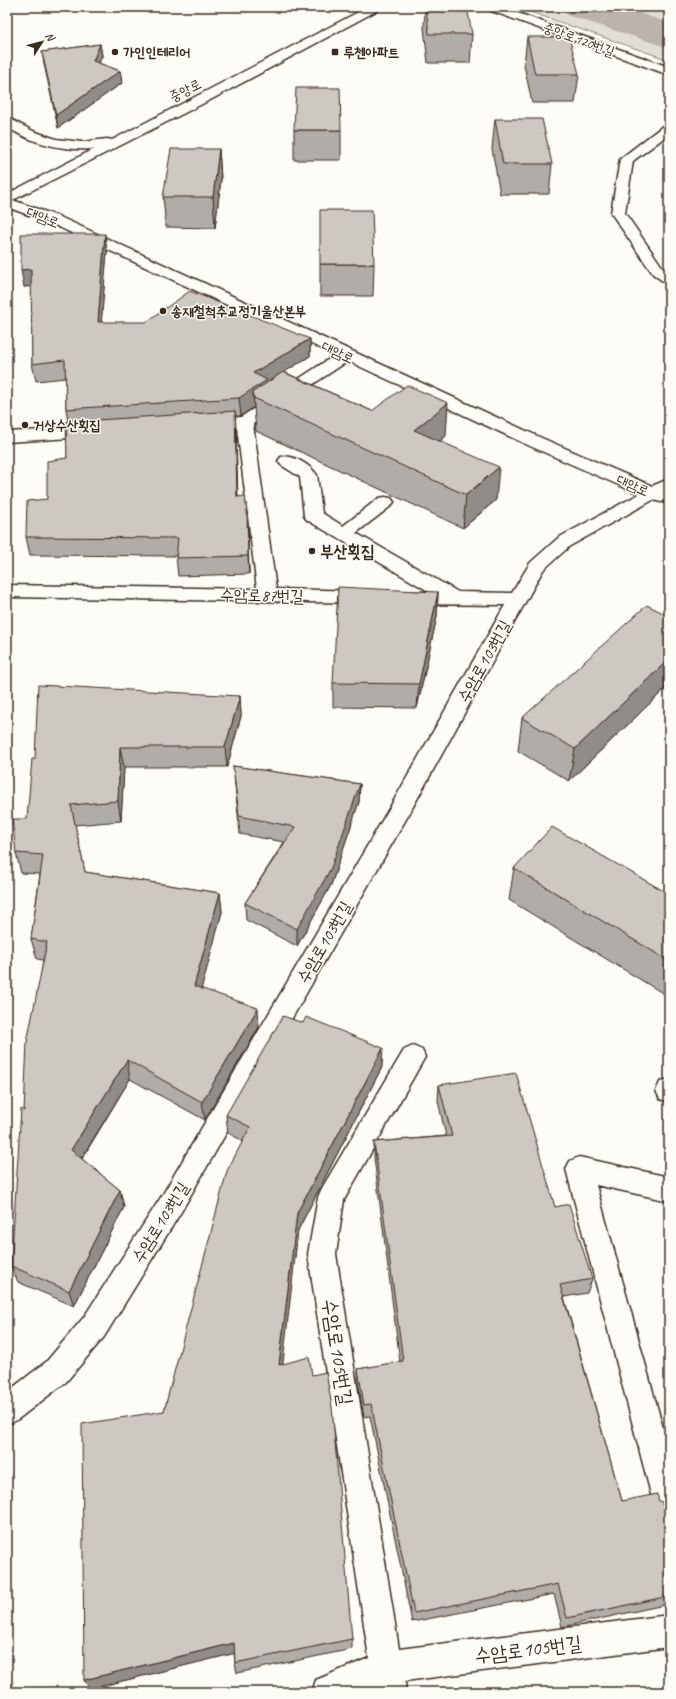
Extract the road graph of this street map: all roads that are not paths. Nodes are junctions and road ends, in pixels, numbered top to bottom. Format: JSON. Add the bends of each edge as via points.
{"nodes":[{"id":1,"x":376,"y":7,"type":"edge"},
{"id":2,"x":490,"y":7,"type":"edge"},
{"id":3,"x":669,"y":71,"type":"edge"},
{"id":4,"x":7,"y":120,"type":"edge"},
{"id":5,"x":669,"y":128,"type":"edge"},
{"id":6,"x":131,"y":135,"type":"junction"},
{"id":7,"x":7,"y":199,"type":"edge"},
{"id":8,"x":7,"y":202,"type":"edge"},
{"id":9,"x":669,"y":279,"type":"edge"},
{"id":10,"x":346,"y":355,"type":"junction"},
{"id":11,"x":245,"y":422,"type":"junction"},
{"id":12,"x":190,"y":426,"type":"edge"},
{"id":13,"x":110,"y":431,"type":"edge"},
{"id":14,"x":7,"y":437,"type":"edge"},
{"id":15,"x":288,"y":461,"type":"dead end"},
{"id":16,"x":663,"y":493,"type":"edge"},
{"id":17,"x":385,"y":502,"type":"dead end"},
{"id":18,"x":344,"y":534,"type":"junction"},
{"id":19,"x":7,"y":591,"type":"edge"},
{"id":20,"x":267,"y":595,"type":"junction"},
{"id":21,"x":455,"y":599,"type":"junction"},
{"id":22,"x":518,"y":599,"type":"junction"},
{"id":23,"x":413,"y":1057,"type":"dead end"},
{"id":24,"x":669,"y":1188,"type":"edge"},
{"id":25,"x":7,"y":1410,"type":"edge"},
{"id":26,"x":669,"y":1506,"type":"edge"},
{"id":27,"x":669,"y":1631,"type":"edge"},
{"id":28,"x":388,"y":1679,"type":"edge"},
{"id":29,"x":328,"y":1692,"type":"edge"}],
"edges":[{"from":1,"to":6,"type":"street","name":"중앙로"},
{"from":2,"to":3,"type":"street","name":"중앙로120번길"},
{"from":4,"to":6,"type":"street","via":[[15,128],[36,138],[68,145],[104,144]]},
{"from":5,"to":9,"type":"street","via":[[627,159],[618,213],[658,271]]},
{"from":6,"to":7,"type":"street","name":"중앙로"},
{"from":8,"to":10,"type":"street","name":"대암로","via":[[55,220]]},
{"from":10,"to":11,"type":"street"},
{"from":10,"to":16,"type":"street","name":"대암로"},
{"from":11,"to":12,"type":"street"},
{"from":11,"to":20,"type":"street"},
{"from":13,"to":14,"type":"street"},
{"from":15,"to":18,"type":"street","via":[[308,475],[314,516]]},
{"from":16,"to":22,"type":"street","name":"수암로103번길","via":[[564,542],[536,567]]},
{"from":17,"to":18,"type":"street"},
{"from":18,"to":21,"type":"street"},
{"from":19,"to":20,"type":"street","name":"수암로87번길"},
{"from":20,"to":21,"type":"street","name":"수암로87번길"},
{"from":21,"to":22,"type":"street","name":"수암로87번길"},
{"from":22,"to":25,"type":"street","name":"수암로103번길","via":[[188,1175],[98,1321],[56,1372]]},
{"from":23,"to":28,"type":"street","name":"수암로105번길","via":[[331,1198],[322,1254]]},
{"from":24,"to":26,"type":"street","via":[[579,1169]]},
{"from":27,"to":28,"type":"street","name":"수암로105번길"},
{"from":28,"to":29,"type":"street","name":"수암로105번길"}]}
